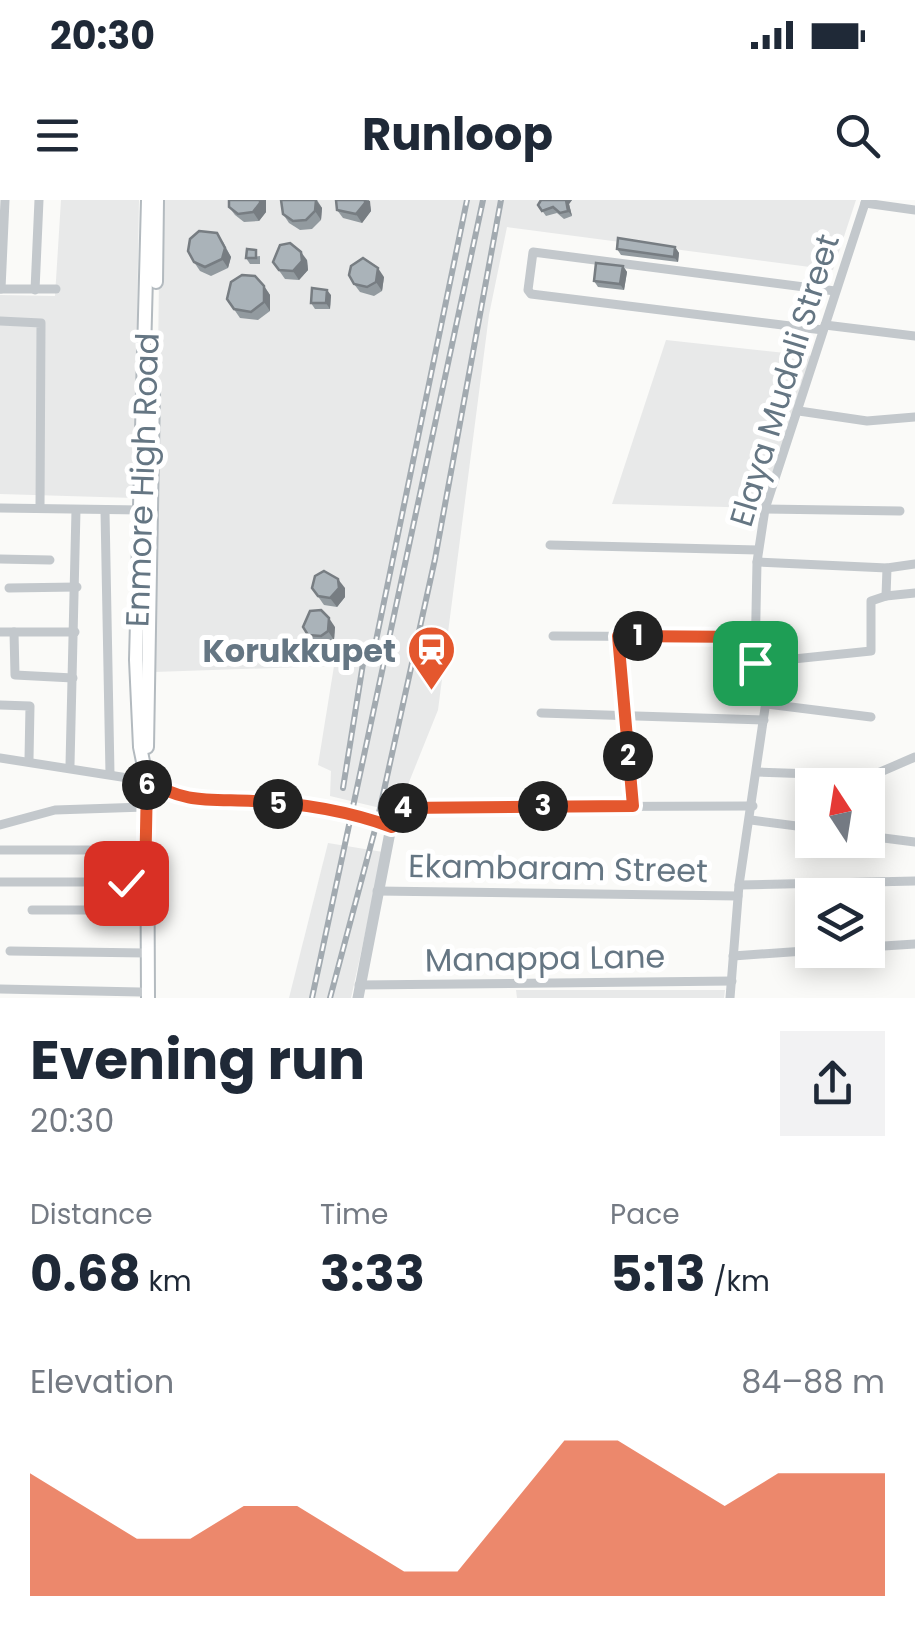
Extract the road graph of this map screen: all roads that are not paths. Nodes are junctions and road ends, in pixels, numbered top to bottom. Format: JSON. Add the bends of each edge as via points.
{"nodes":[{"id":1,"x":4,"y":200,"type":"edge"},
{"id":2,"x":39,"y":200,"type":"edge"},
{"id":3,"x":148,"y":200,"type":"edge"},
{"id":4,"x":158,"y":200,"type":"edge"},
{"id":5,"x":865,"y":201,"type":"edge"},
{"id":6,"x":915,"y":210,"type":"edge"},
{"id":7,"x":56,"y":289,"type":"dead end"},
{"id":8,"x":1,"y":290,"type":"edge"},
{"id":9,"x":35,"y":290,"type":"junction"},
{"id":10,"x":835,"y":291,"type":"junction"},
{"id":11,"x":0,"y":321,"type":"edge"},
{"id":12,"x":824,"y":328,"type":"junction"},
{"id":13,"x":915,"y":336,"type":"edge"},
{"id":14,"x":799,"y":411,"type":"junction"},
{"id":15,"x":915,"y":417,"type":"edge"},
{"id":16,"x":0,"y":508,"type":"edge"},
{"id":17,"x":40,"y":508,"type":"junction"},
{"id":18,"x":765,"y":509,"type":"junction"},
{"id":19,"x":76,"y":510,"type":"junction"},
{"id":20,"x":105,"y":510,"type":"junction"},
{"id":21,"x":145,"y":510,"type":"junction"},
{"id":22,"x":900,"y":511,"type":"dead end"},
{"id":23,"x":550,"y":544,"type":"dead end"},
{"id":24,"x":758,"y":550,"type":"junction"},
{"id":25,"x":0,"y":560,"type":"edge"},
{"id":26,"x":50,"y":560,"type":"dead end"},
{"id":27,"x":757,"y":562,"type":"junction"},
{"id":28,"x":915,"y":564,"type":"edge"},
{"id":29,"x":888,"y":568,"type":"junction"},
{"id":30,"x":9,"y":588,"type":"dead end"},
{"id":31,"x":77,"y":588,"type":"junction"},
{"id":32,"x":915,"y":593,"type":"edge"},
{"id":33,"x":886,"y":596,"type":"junction"},
{"id":34,"x":0,"y":632,"type":"edge"},
{"id":35,"x":14,"y":632,"type":"junction"},
{"id":36,"x":75,"y":632,"type":"junction"},
{"id":37,"x":553,"y":636,"type":"dead end"},
{"id":38,"x":618,"y":636,"type":"junction"},
{"id":39,"x":752,"y":637,"type":"junction"},
{"id":40,"x":755,"y":663,"type":"junction"},
{"id":41,"x":73,"y":678,"type":"junction"},
{"id":42,"x":767,"y":704,"type":"junction"},
{"id":43,"x":0,"y":705,"type":"edge"},
{"id":44,"x":541,"y":713,"type":"dead end"},
{"id":45,"x":624,"y":716,"type":"junction"},
{"id":46,"x":871,"y":717,"type":"dead end"},
{"id":47,"x":764,"y":720,"type":"junction"},
{"id":48,"x":0,"y":758,"type":"edge"},
{"id":49,"x":29,"y":758,"type":"junction"},
{"id":50,"x":915,"y":758,"type":"edge"},
{"id":51,"x":70,"y":766,"type":"junction"},
{"id":52,"x":757,"y":772,"type":"junction"},
{"id":53,"x":110,"y":774,"type":"junction"},
{"id":54,"x":147,"y":780,"type":"junction"},
{"id":55,"x":633,"y":806,"type":"junction"},
{"id":56,"x":752,"y":806,"type":"junction"},
{"id":57,"x":145,"y":807,"type":"junction"},
{"id":58,"x":751,"y":820,"type":"junction"},
{"id":59,"x":0,"y":825,"type":"edge"},
{"id":60,"x":795,"y":826,"type":"edge"},
{"id":61,"x":392,"y":827,"type":"junction"},
{"id":62,"x":885,"y":838,"type":"edge"},
{"id":63,"x":915,"y":842,"type":"edge"},
{"id":64,"x":0,"y":850,"type":"edge"},
{"id":65,"x":145,"y":850,"type":"junction"},
{"id":66,"x":915,"y":881,"type":"edge"},
{"id":67,"x":0,"y":882,"type":"edge"},
{"id":68,"x":145,"y":882,"type":"junction"},
{"id":69,"x":739,"y":890,"type":"junction"},
{"id":70,"x":377,"y":891,"type":"junction"},
{"id":71,"x":32,"y":910,"type":"dead end"},
{"id":72,"x":146,"y":910,"type":"junction"},
{"id":73,"x":915,"y":944,"type":"edge"},
{"id":74,"x":885,"y":946,"type":"edge"},
{"id":75,"x":10,"y":950,"type":"dead end"},
{"id":76,"x":795,"y":952,"type":"edge"},
{"id":77,"x":146,"y":953,"type":"junction"},
{"id":78,"x":733,"y":956,"type":"junction"},
{"id":79,"x":732,"y":981,"type":"junction"},
{"id":80,"x":0,"y":989,"type":"edge"},
{"id":81,"x":146,"y":992,"type":"edge"},
{"id":82,"x":359,"y":992,"type":"edge"},
{"id":83,"x":730,"y":998,"type":"edge"}],
"edges":[{"from":1,"to":8,"type":"street"},
{"from":2,"to":9,"type":"street"},
{"from":3,"to":21,"type":"main road","name":"Enmore High Road"},
{"from":4,"to":21,"type":"main road","name":"Enmore High Road"},
{"from":5,"to":6,"type":"street"},
{"from":5,"to":10,"type":"street","name":"Elaya Mudali Street"},
{"from":7,"to":9,"type":"street"},
{"from":8,"to":9,"type":"street"},
{"from":10,"to":12,"type":"street","name":"Elaya Mudali Street"},
{"from":10,"to":12,"type":"street","via":[[533,252],[531,294]]},
{"from":11,"to":17,"type":"street","via":[[41,323]]},
{"from":12,"to":13,"type":"street"},
{"from":12,"to":14,"type":"street","name":"Elaya Mudali Street"},
{"from":14,"to":15,"type":"street","via":[[867,421]]},
{"from":14,"to":18,"type":"street","name":"Elaya Mudali Street"},
{"from":16,"to":17,"type":"street"},
{"from":17,"to":19,"type":"street"},
{"from":18,"to":22,"type":"street"},
{"from":18,"to":24,"type":"street","name":"Elaya Mudali Street"},
{"from":19,"to":20,"type":"street"},
{"from":19,"to":31,"type":"street"},
{"from":20,"to":21,"type":"street"},
{"from":20,"to":53,"type":"street"},
{"from":21,"to":54,"type":"main road","name":"Enmore High Road"},
{"from":23,"to":24,"type":"street"},
{"from":24,"to":27,"type":"street","name":"Elaya Mudali Street"},
{"from":25,"to":26,"type":"street"},
{"from":27,"to":29,"type":"street"},
{"from":27,"to":39,"type":"street","name":"Elaya Mudali Street"},
{"from":28,"to":29,"type":"street"},
{"from":29,"to":33,"type":"street"},
{"from":30,"to":31,"type":"street"},
{"from":31,"to":36,"type":"street"},
{"from":32,"to":33,"type":"street"},
{"from":33,"to":40,"type":"street","via":[[871,601],[871,651]]},
{"from":34,"to":35,"type":"street"},
{"from":35,"to":36,"type":"street"},
{"from":35,"to":41,"type":"street","via":[[15,675]]},
{"from":36,"to":41,"type":"street"},
{"from":37,"to":38,"type":"street"},
{"from":38,"to":39,"type":"street"},
{"from":38,"to":45,"type":"street"},
{"from":39,"to":40,"type":"street","name":"Elaya Mudali Street"},
{"from":40,"to":42,"type":"street","name":"Elaya Mudali Street","via":[[770,674]]},
{"from":41,"to":51,"type":"street"},
{"from":42,"to":46,"type":"street"},
{"from":42,"to":47,"type":"street","name":"Elaya Mudali Street"},
{"from":43,"to":49,"type":"street","via":[[30,706]]},
{"from":44,"to":45,"type":"street"},
{"from":45,"to":47,"type":"street"},
{"from":45,"to":55,"type":"street"},
{"from":47,"to":52,"type":"street","name":"Elaya Mudali Street"},
{"from":48,"to":49,"type":"street"},
{"from":49,"to":51,"type":"street"},
{"from":50,"to":52,"type":"street","via":[[872,776]]},
{"from":51,"to":53,"type":"street"},
{"from":52,"to":56,"type":"street","name":"Elaya Mudali Street"},
{"from":53,"to":54,"type":"street"},
{"from":54,"to":57,"type":"main road","name":"Enmore High Road"},
{"from":54,"to":61,"type":"street","via":[[170,796],[316,808]]},
{"from":55,"to":56,"type":"street"},
{"from":55,"to":61,"type":"street","via":[[401,808]]},
{"from":56,"to":58,"type":"street","name":"Elaya Mudali Street"},
{"from":57,"to":59,"type":"street","via":[[55,810]]},
{"from":57,"to":65,"type":"main road","name":"Enmore High Road"},
{"from":58,"to":60,"type":"street"},
{"from":58,"to":69,"type":"street","name":"Elaya Mudali Street"},
{"from":61,"to":70,"type":"street"},
{"from":62,"to":63,"type":"street"},
{"from":64,"to":65,"type":"street"},
{"from":65,"to":68,"type":"main road","name":"Enmore High Road"},
{"from":66,"to":69,"type":"street","name":"Ekambaram Street"},
{"from":67,"to":68,"type":"street"},
{"from":68,"to":72,"type":"main road","name":"Enmore High Road"},
{"from":69,"to":70,"type":"street","name":"Ekambaram Street"},
{"from":69,"to":78,"type":"street","name":"Elaya Mudali Street"},
{"from":70,"to":82,"type":"street"},
{"from":71,"to":72,"type":"street"},
{"from":72,"to":77,"type":"main road","name":"Enmore High Road"},
{"from":73,"to":74,"type":"street"},
{"from":75,"to":77,"type":"street"},
{"from":76,"to":78,"type":"street"},
{"from":77,"to":81,"type":"main road","name":"Enmore High Road"},
{"from":78,"to":79,"type":"street","name":"Elaya Mudali Street"},
{"from":79,"to":82,"type":"street","name":"Manappa Lane"},
{"from":79,"to":83,"type":"street","name":"Elaya Mudali Street"},
{"from":80,"to":81,"type":"street"}]}
